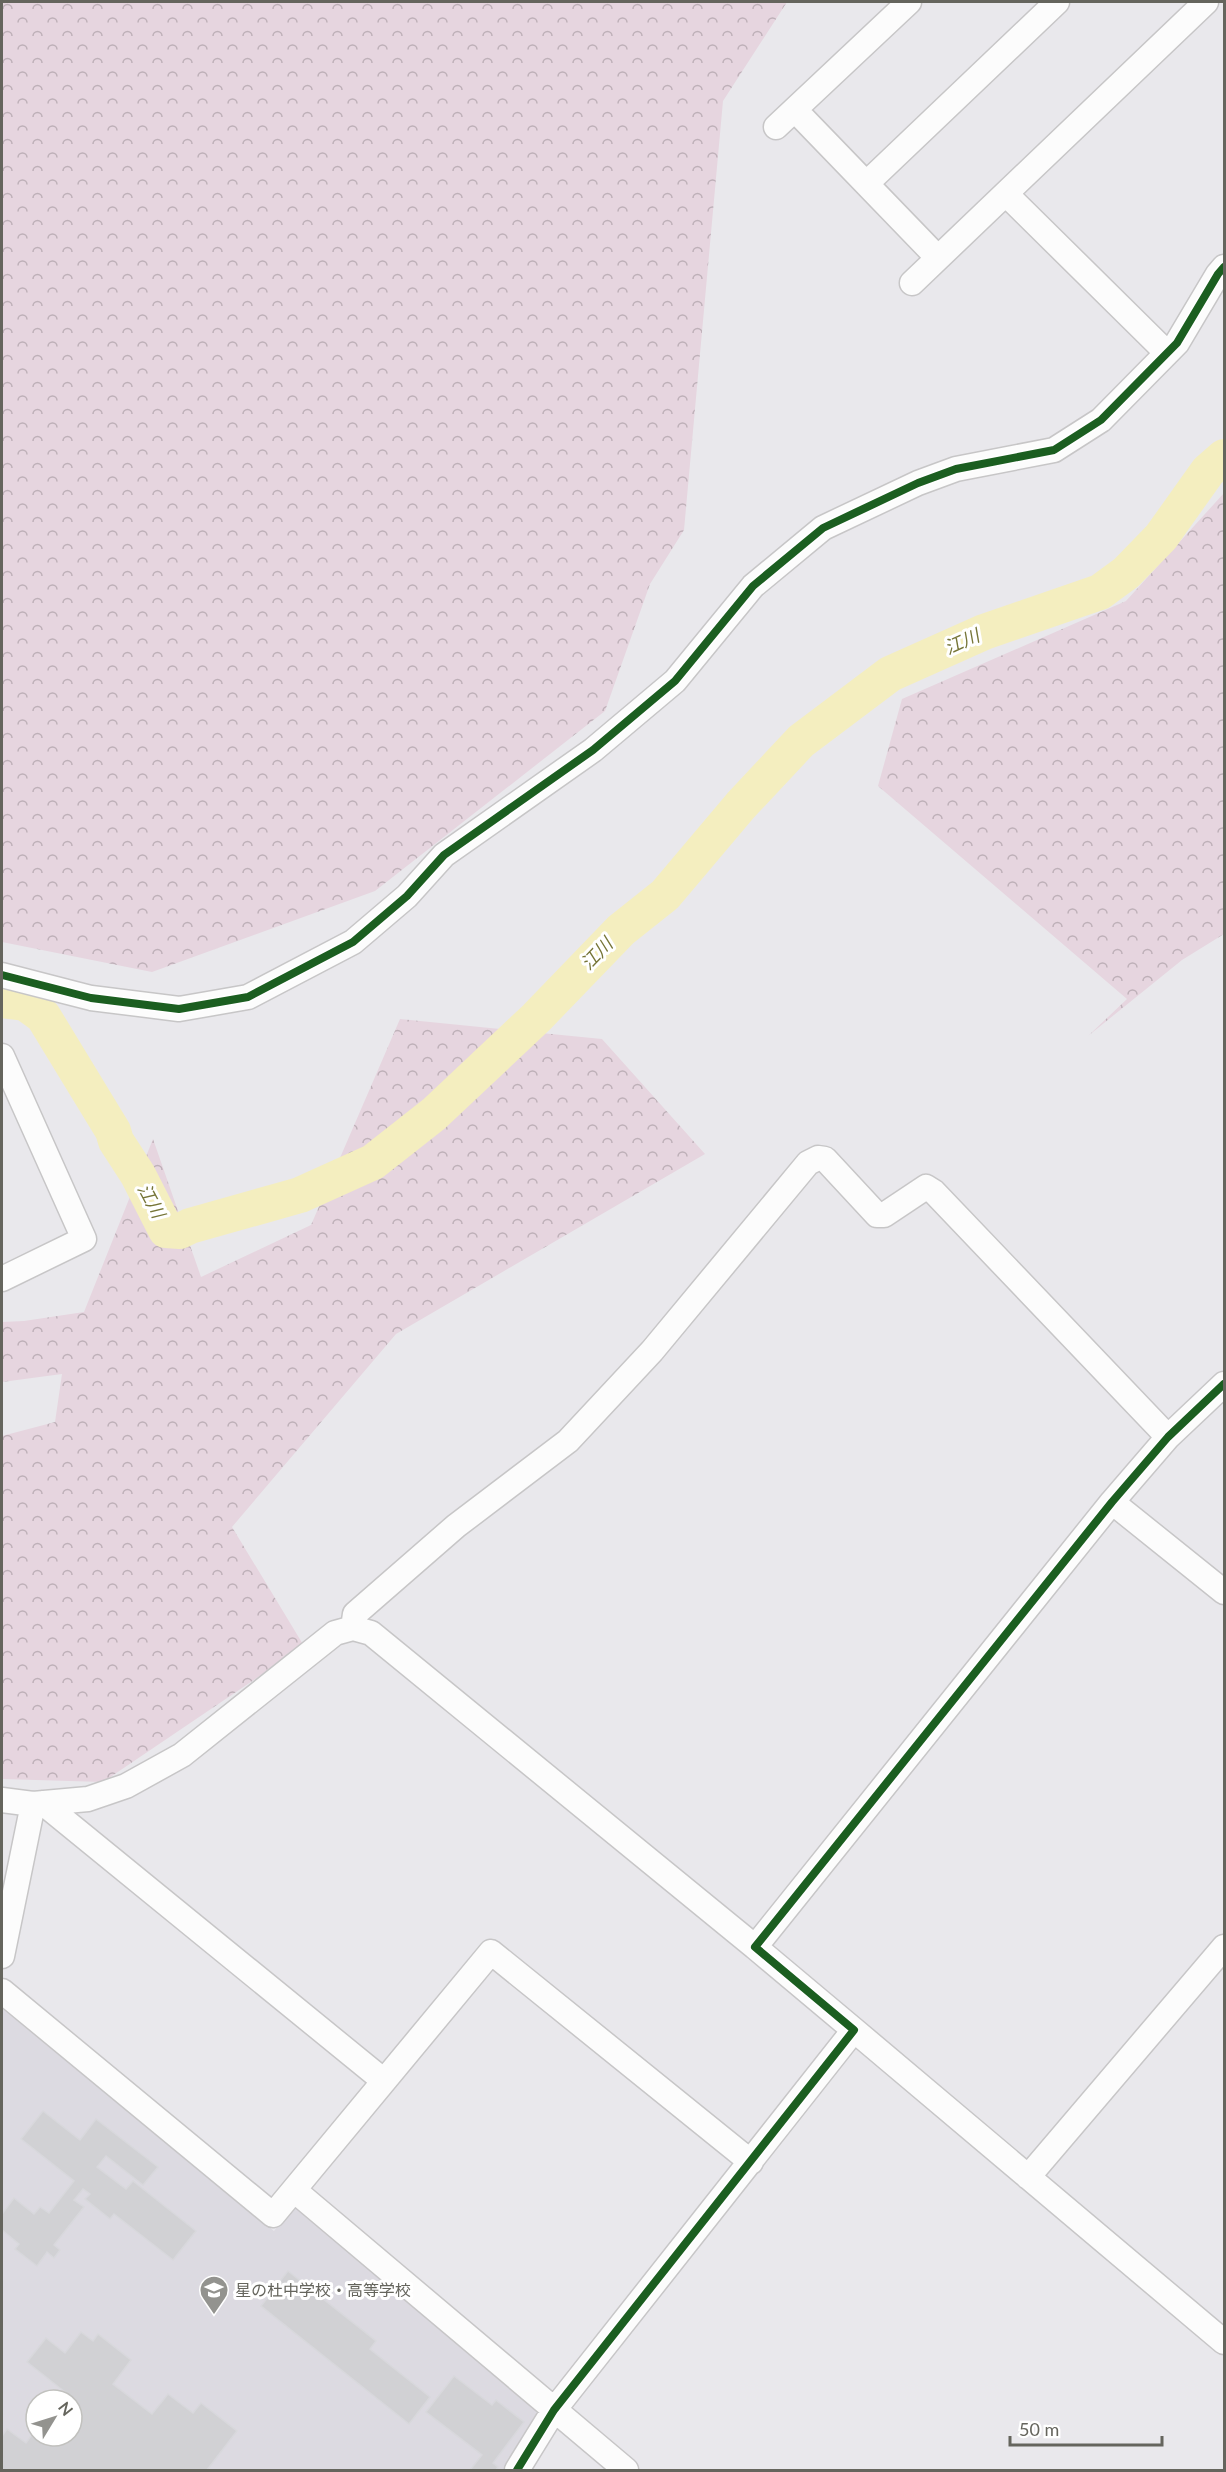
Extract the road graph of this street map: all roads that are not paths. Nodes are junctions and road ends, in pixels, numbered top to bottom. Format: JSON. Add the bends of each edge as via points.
{"nodes":[{"id":1,"x":909,"y":2,"type":"edge"},
{"id":2,"x":1057,"y":2,"type":"edge"},
{"id":3,"x":1206,"y":2,"type":"edge"},
{"id":4,"x":795,"y":110,"type":"junction"},
{"id":5,"x":776,"y":128,"type":"dead end"},
{"id":6,"x":867,"y":183,"type":"junction"},
{"id":7,"x":1006,"y":195,"type":"junction"},
{"id":8,"x":938,"y":258,"type":"junction"},
{"id":9,"x":1224,"y":267,"type":"edge"},
{"id":10,"x":912,"y":283,"type":"dead end"},
{"id":11,"x":1167,"y":354,"type":"junction"},
{"id":12,"x":2,"y":975,"type":"edge"},
{"id":13,"x":2,"y":1056,"type":"edge"},
{"id":14,"x":2,"y":1279,"type":"edge"},
{"id":15,"x":1224,"y":1384,"type":"edge"},
{"id":16,"x":1168,"y":1437,"type":"junction"},
{"id":17,"x":1112,"y":1502,"type":"junction"},
{"id":18,"x":1224,"y":1592,"type":"edge"},
{"id":19,"x":353,"y":1628,"type":"junction"},
{"id":20,"x":2,"y":1800,"type":"edge"},
{"id":21,"x":38,"y":1804,"type":"junction"},
{"id":22,"x":755,"y":1947,"type":"junction"},
{"id":23,"x":1224,"y":1947,"type":"edge"},
{"id":24,"x":2,"y":1956,"type":"edge"},
{"id":25,"x":2,"y":1991,"type":"edge"},
{"id":26,"x":854,"y":2030,"type":"junction"},
{"id":27,"x":384,"y":2081,"type":"junction"},
{"id":28,"x":751,"y":2162,"type":"junction"},
{"id":29,"x":1028,"y":2177,"type":"junction"},
{"id":30,"x":294,"y":2190,"type":"junction"},
{"id":31,"x":1224,"y":2342,"type":"edge"},
{"id":32,"x":554,"y":2410,"type":"junction"},
{"id":33,"x":518,"y":2470,"type":"edge"},
{"id":34,"x":626,"y":2470,"type":"edge"}],
"edges":[{"from":1,"to":4,"type":"street"},
{"from":2,"to":6,"type":"street"},
{"from":3,"to":7,"type":"street"},
{"from":4,"to":5,"type":"street"},
{"from":4,"to":6,"type":"street"},
{"from":6,"to":8,"type":"street"},
{"from":7,"to":8,"type":"street"},
{"from":7,"to":11,"type":"street"},
{"from":8,"to":10,"type":"street"},
{"from":9,"to":11,"type":"street"},
{"from":11,"to":12,"type":"street","via":[[1101,420],[1054,450],[956,469],[823,528],[753,586],[675,681],[593,750],[444,855],[407,896],[353,942],[248,997],[179,1009],[91,998]]},
{"from":13,"to":14,"type":"street","via":[[84,1239]]},
{"from":15,"to":16,"type":"street"},
{"from":16,"to":17,"type":"street"},
{"from":16,"to":19,"type":"street","via":[[934,1192],[926,1187],[884,1215],[877,1215],[825,1159],[818,1158],[808,1163],[652,1351],[568,1441],[447,1533],[355,1614]]},
{"from":17,"to":18,"type":"street"},
{"from":17,"to":22,"type":"street"},
{"from":19,"to":21,"type":"street","via":[[336,1633],[182,1755],[126,1786],[88,1799]]},
{"from":19,"to":22,"type":"street","via":[[372,1633]]},
{"from":20,"to":21,"type":"street"},
{"from":21,"to":24,"type":"street"},
{"from":21,"to":27,"type":"street"},
{"from":22,"to":26,"type":"street"},
{"from":23,"to":29,"type":"street"},
{"from":25,"to":30,"type":"street","via":[[273,2215]]},
{"from":26,"to":28,"type":"street"},
{"from":26,"to":29,"type":"street"},
{"from":27,"to":28,"type":"street","via":[[491,1952]]},
{"from":27,"to":30,"type":"street"},
{"from":28,"to":32,"type":"street"},
{"from":29,"to":31,"type":"street"},
{"from":30,"to":32,"type":"street"},
{"from":32,"to":33,"type":"street"},
{"from":32,"to":34,"type":"street"}]}
